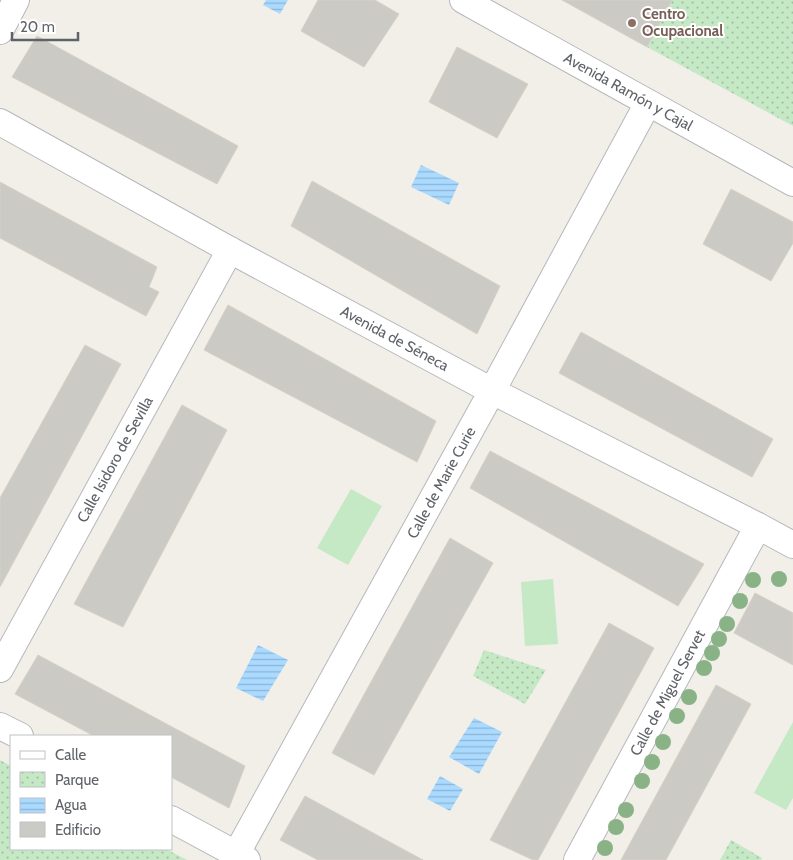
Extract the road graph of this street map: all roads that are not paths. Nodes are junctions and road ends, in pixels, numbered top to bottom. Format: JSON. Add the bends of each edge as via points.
{"nodes":[{"id":1,"x":16,"y":0,"type":"edge"},
{"id":2,"x":463,"y":0,"type":"edge"},
{"id":3,"x":0,"y":31,"type":"edge"},
{"id":4,"x":648,"y":103,"type":"junction"},
{"id":5,"x":0,"y":122,"type":"edge"},
{"id":6,"x":793,"y":183,"type":"edge"},
{"id":7,"x":230,"y":250,"type":"junction"},
{"id":8,"x":492,"y":391,"type":"junction"},
{"id":9,"x":758,"y":526,"type":"junction"},
{"id":10,"x":793,"y":545,"type":"edge"},
{"id":11,"x":0,"y":669,"type":"edge"},
{"id":12,"x":0,"y":726,"type":"edge"},
{"id":13,"x":18,"y":735,"type":"edge"},
{"id":14,"x":172,"y":820,"type":"edge"},
{"id":15,"x":239,"y":858,"type":"edge"},
{"id":16,"x":577,"y":860,"type":"edge"}],
"edges":[{"from":1,"to":3,"type":"street"},
{"from":2,"to":4,"type":"street","name":"Avenida Ramón y Cajal"},
{"from":4,"to":6,"type":"street","name":"Avenida Ramón y Cajal"},
{"from":4,"to":8,"type":"street","name":"Calle de Marie Curie"},
{"from":5,"to":7,"type":"street","name":"Avenida de Séneca"},
{"from":7,"to":8,"type":"street","name":"Avenida de Séneca"},
{"from":7,"to":11,"type":"street","name":"Calle Isidoro de Sevilla"},
{"from":8,"to":9,"type":"street","name":"Avenida de Séneca"},
{"from":8,"to":15,"type":"street","name":"Calle de Marie Curie"},
{"from":9,"to":10,"type":"street","name":"Avenida de Séneca"},
{"from":9,"to":16,"type":"street","name":"Calle de Miguel Servet"},
{"from":12,"to":13,"type":"street"},
{"from":14,"to":15,"type":"street"}]}
